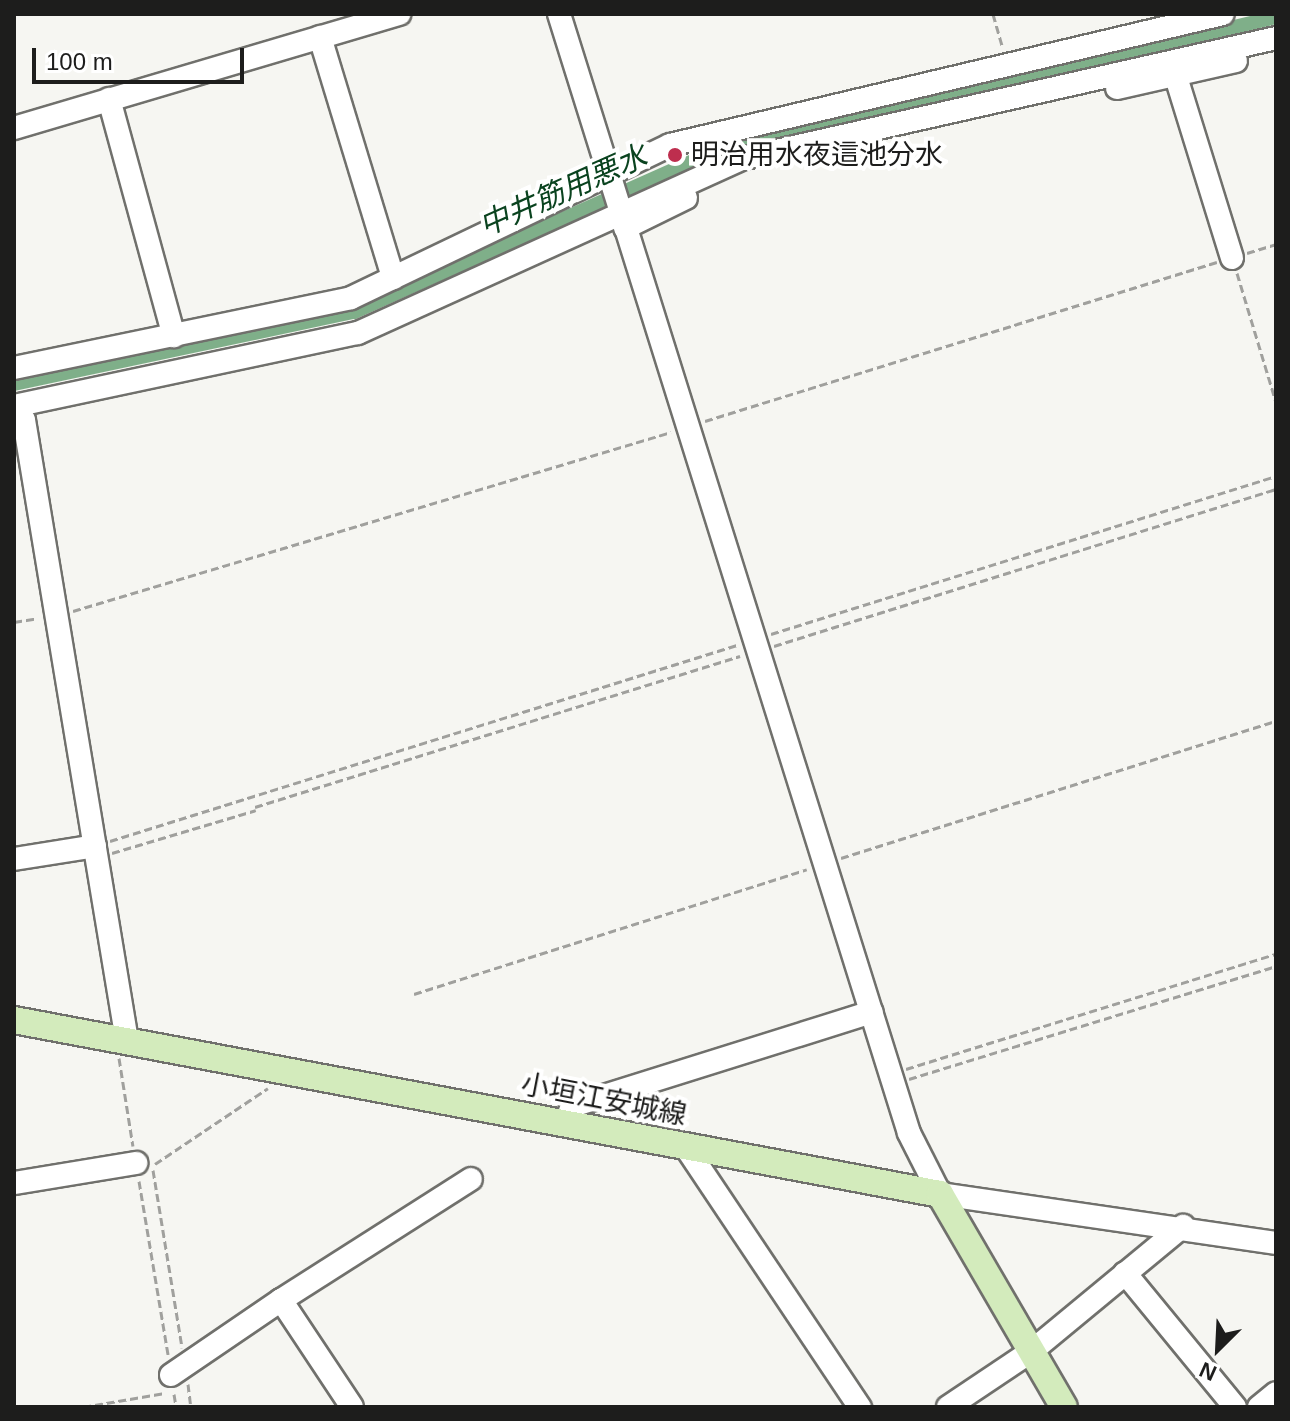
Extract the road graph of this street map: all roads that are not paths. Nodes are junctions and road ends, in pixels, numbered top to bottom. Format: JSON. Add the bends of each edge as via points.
{"nodes":[{"id":1,"x":399,"y":14,"type":"edge"},
{"id":2,"x":559,"y":14,"type":"edge"},
{"id":3,"x":1223,"y":14,"type":"edge"},
{"id":4,"x":326,"y":36,"type":"junction"},
{"id":5,"x":1276,"y":38,"type":"edge"},
{"id":6,"x":1169,"y":51,"type":"junction"},
{"id":7,"x":1276,"y":51,"type":"edge"},
{"id":8,"x":109,"y":99,"type":"junction"},
{"id":9,"x":14,"y":128,"type":"edge"},
{"id":10,"x":616,"y":203,"type":"junction"},
{"id":11,"x":1232,"y":258,"type":"road end"},
{"id":12,"x":393,"y":278,"type":"junction"},
{"id":13,"x":174,"y":336,"type":"junction"},
{"id":14,"x":14,"y":368,"type":"edge"},
{"id":15,"x":14,"y":406,"type":"edge"},
{"id":16,"x":14,"y":422,"type":"edge"},
{"id":17,"x":96,"y":852,"type":"junction"},
{"id":18,"x":14,"y":859,"type":"edge"},
{"id":19,"x":874,"y":1019,"type":"junction"},
{"id":20,"x":14,"y":1020,"type":"edge"},
{"id":21,"x":122,"y":1040,"type":"junction"},
{"id":22,"x":565,"y":1125,"type":"junction"},
{"id":23,"x":687,"y":1149,"type":"junction"},
{"id":24,"x":136,"y":1163,"type":"road end"},
{"id":25,"x":471,"y":1179,"type":"dead end"},
{"id":26,"x":14,"y":1183,"type":"edge"},
{"id":27,"x":940,"y":1194,"type":"junction"},
{"id":28,"x":1183,"y":1226,"type":"junction"},
{"id":29,"x":1276,"y":1243,"type":"edge"},
{"id":30,"x":1125,"y":1273,"type":"junction"},
{"id":31,"x":281,"y":1300,"type":"junction"},
{"id":32,"x":1033,"y":1350,"type":"junction"},
{"id":33,"x":176,"y":1377,"type":"road end"},
{"id":34,"x":1276,"y":1393,"type":"edge"},
{"id":35,"x":352,"y":1407,"type":"edge"},
{"id":36,"x":860,"y":1407,"type":"edge"},
{"id":37,"x":948,"y":1407,"type":"edge"},
{"id":38,"x":1064,"y":1407,"type":"edge"},
{"id":39,"x":1235,"y":1407,"type":"edge"},
{"id":40,"x":1259,"y":1407,"type":"edge"}],
"edges":[{"from":1,"to":4,"type":"street"},
{"from":2,"to":10,"type":"street"},
{"from":3,"to":6,"type":"street"},
{"from":4,"to":8,"type":"street"},
{"from":4,"to":12,"type":"street","via":[[370,166],[361,173]]},
{"from":5,"to":6,"type":"street"},
{"from":6,"to":7,"type":"street"},
{"from":6,"to":10,"type":"street","via":[[741,159]]},
{"from":6,"to":10,"type":"street","via":[[1009,67],[670,145]]},
{"from":6,"to":11,"type":"street"},
{"from":8,"to":9,"type":"street"},
{"from":8,"to":13,"type":"street"},
{"from":10,"to":12,"type":"street"},
{"from":10,"to":15,"type":"street","via":[[358,333]]},
{"from":10,"to":19,"type":"street"},
{"from":12,"to":13,"type":"street","via":[[351,298]]},
{"from":13,"to":14,"type":"street"},
{"from":16,"to":17,"type":"street","via":[[24,420]]},
{"from":17,"to":18,"type":"street"},
{"from":17,"to":21,"type":"street"},
{"from":19,"to":22,"type":"street"},
{"from":19,"to":27,"type":"street"},
{"from":20,"to":21,"type":"main road","name":"小垣江安城線"},
{"from":21,"to":22,"type":"main road","name":"小垣江安城線"},
{"from":22,"to":23,"type":"main road","name":"小垣江安城線"},
{"from":23,"to":27,"type":"main road","name":"小垣江安城線"},
{"from":23,"to":36,"type":"street"},
{"from":24,"to":26,"type":"street"},
{"from":25,"to":31,"type":"street"},
{"from":27,"to":28,"type":"street"},
{"from":27,"to":32,"type":"main road"},
{"from":28,"to":29,"type":"street"},
{"from":28,"to":30,"type":"street"},
{"from":30,"to":32,"type":"street"},
{"from":30,"to":39,"type":"street"},
{"from":31,"to":33,"type":"street"},
{"from":31,"to":35,"type":"street"},
{"from":32,"to":37,"type":"street"},
{"from":32,"to":38,"type":"main road"},
{"from":34,"to":40,"type":"street"}]}
